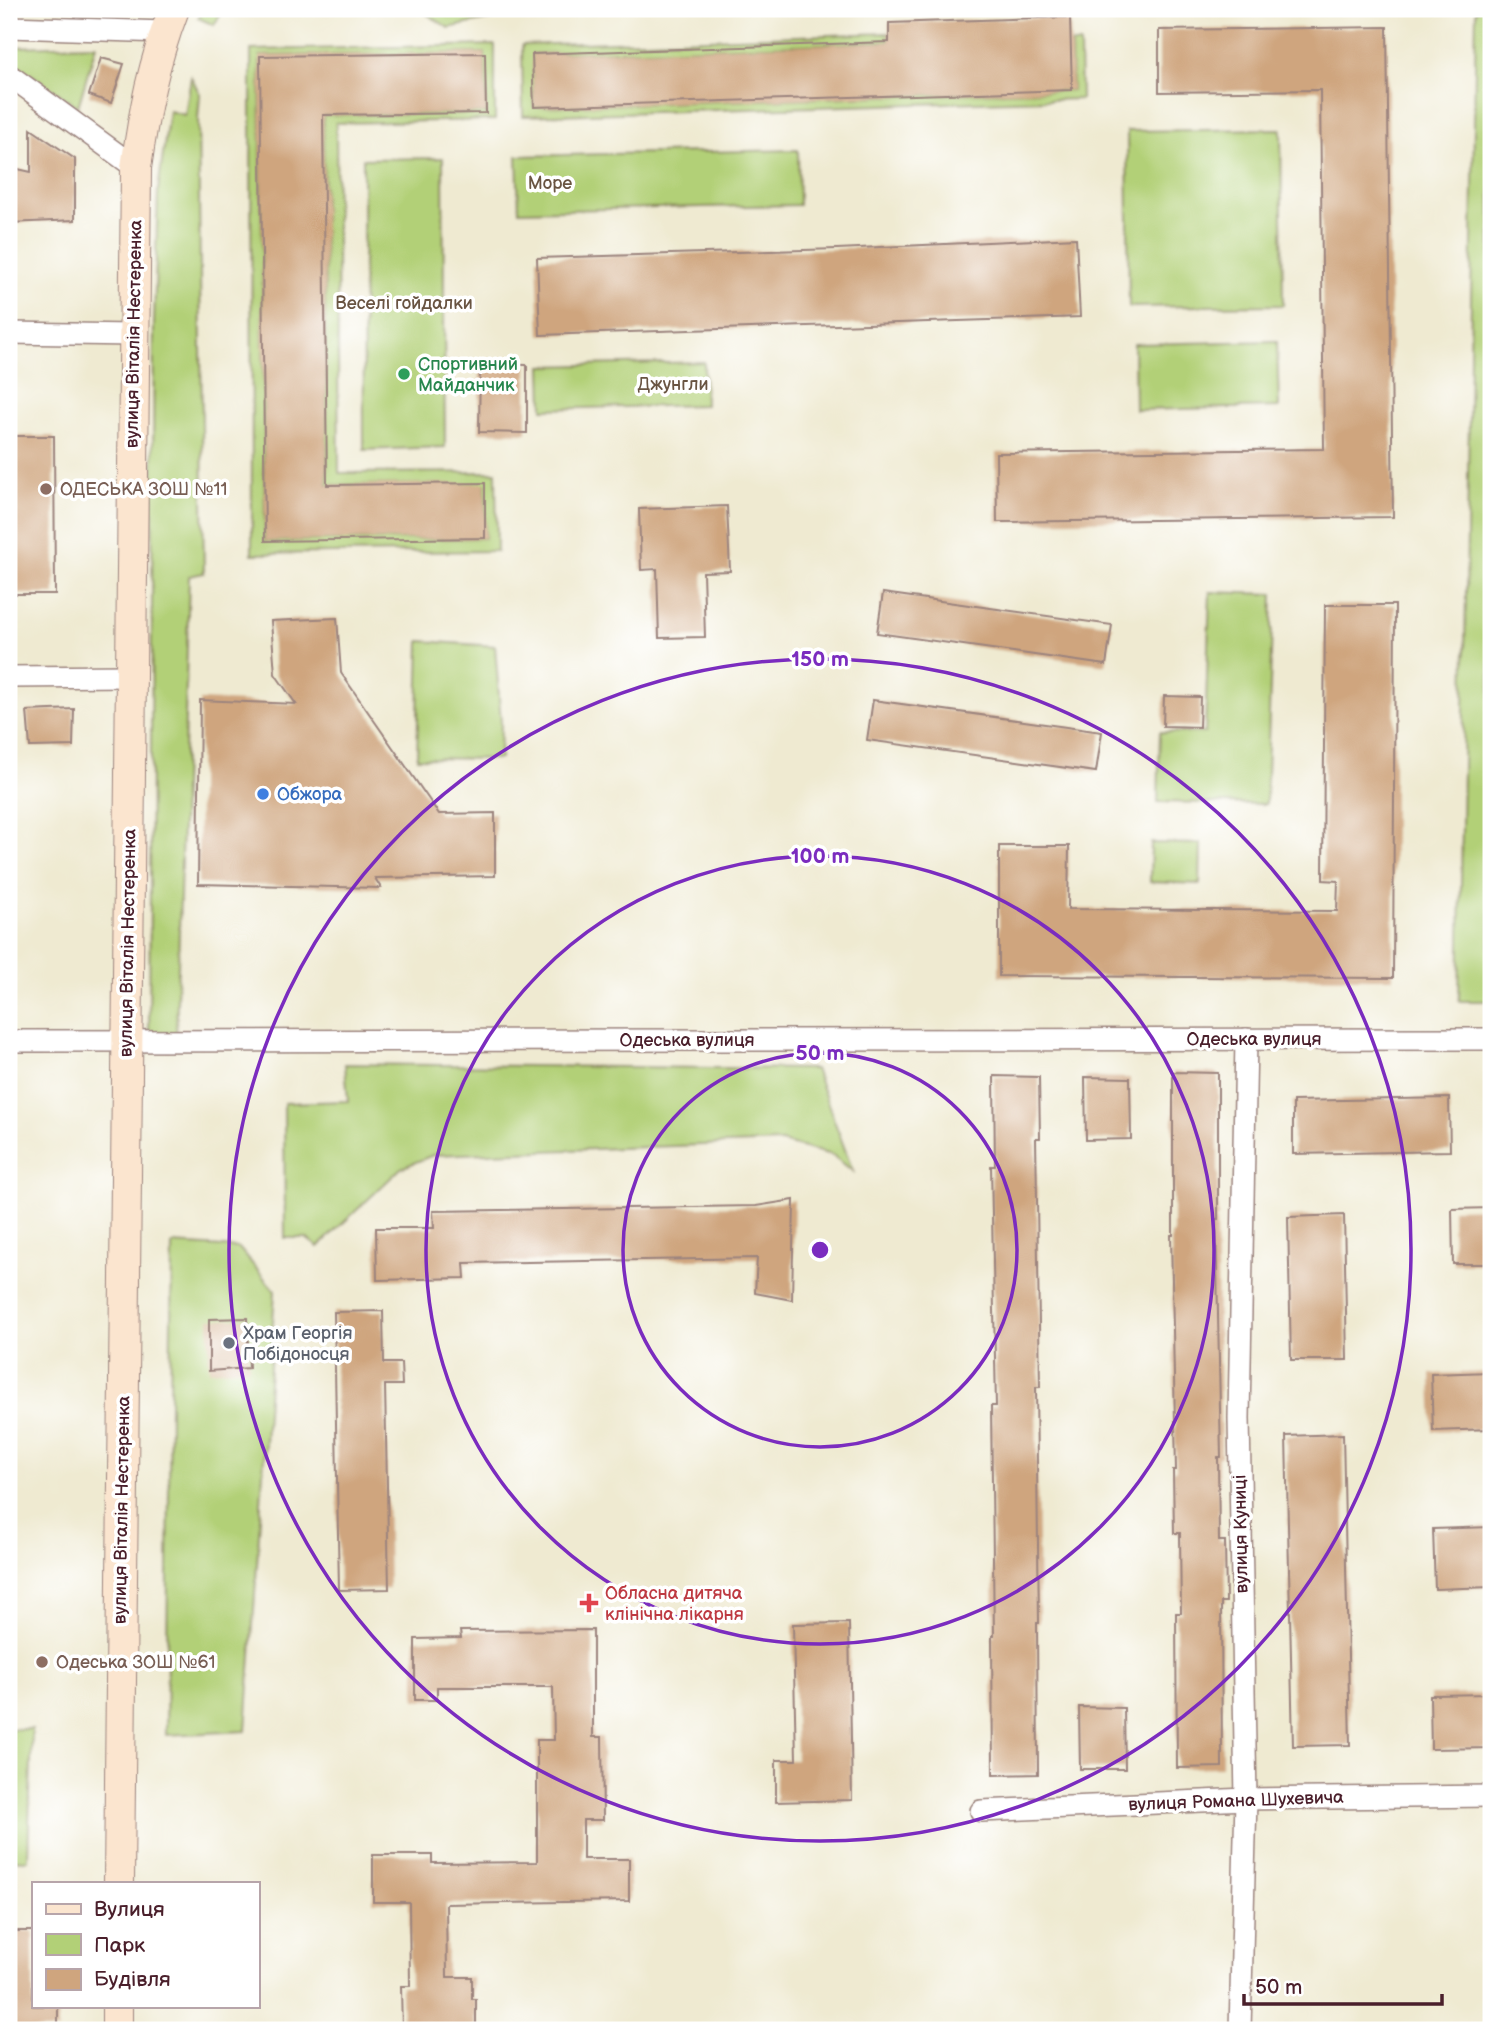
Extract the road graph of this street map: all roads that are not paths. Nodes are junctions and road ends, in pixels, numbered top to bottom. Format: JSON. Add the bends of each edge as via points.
{"nodes":[{"id":1,"x":170,"y":21,"type":"edge"},
{"id":2,"x":9,"y":27,"type":"edge"},
{"id":3,"x":9,"y":75,"type":"edge"},
{"id":4,"x":136,"y":168,"type":"junction"},
{"id":5,"x":9,"y":333,"type":"edge"},
{"id":6,"x":133,"y":335,"type":"junction"},
{"id":7,"x":130,"y":676,"type":"junction"},
{"id":8,"x":9,"y":677,"type":"edge"},
{"id":9,"x":1247,"y":1039,"type":"junction"},
{"id":10,"x":1491,"y":1039,"type":"edge"},
{"id":11,"x":127,"y":1040,"type":"junction"},
{"id":12,"x":9,"y":1041,"type":"edge"},
{"id":13,"x":1491,"y":1796,"type":"edge"},
{"id":14,"x":1246,"y":1799,"type":"junction"},
{"id":15,"x":981,"y":1811,"type":"dead end"},
{"id":16,"x":119,"y":1882,"type":"edge"},
{"id":17,"x":117,"y":2008,"type":"edge"},
{"id":18,"x":117,"y":2030,"type":"edge"},
{"id":19,"x":1240,"y":2030,"type":"edge"}],
"edges":[{"from":1,"to":2,"type":"street"},
{"from":1,"to":4,"type":"main road","name":"вулиця Віталія Нестеренка","via":[[147,95]]},
{"from":3,"to":4,"type":"street"},
{"from":4,"to":6,"type":"main road","name":"вулиця Віталія Нестеренка"},
{"from":5,"to":6,"type":"street"},
{"from":6,"to":7,"type":"main road","name":"вулиця Віталія Нестеренка"},
{"from":7,"to":8,"type":"street"},
{"from":7,"to":11,"type":"main road","name":"вулиця Віталія Нестеренка"},
{"from":9,"to":10,"type":"street","name":"Одеська вулиця"},
{"from":9,"to":11,"type":"street","name":"Одеська вулиця"},
{"from":9,"to":14,"type":"street","name":"вулиця Куниці","via":[[1239,1418]]},
{"from":11,"to":12,"type":"street","name":"Одеська вулиця"},
{"from":11,"to":16,"type":"main road","name":"вулиця Віталія Нестеренка"},
{"from":13,"to":14,"type":"street","name":"вулиця Романа Шухевича"},
{"from":14,"to":15,"type":"street","name":"вулиця Романа Шухевича"},
{"from":14,"to":19,"type":"street","name":"вулиця Куниці"},
{"from":17,"to":18,"type":"main road"}]}
